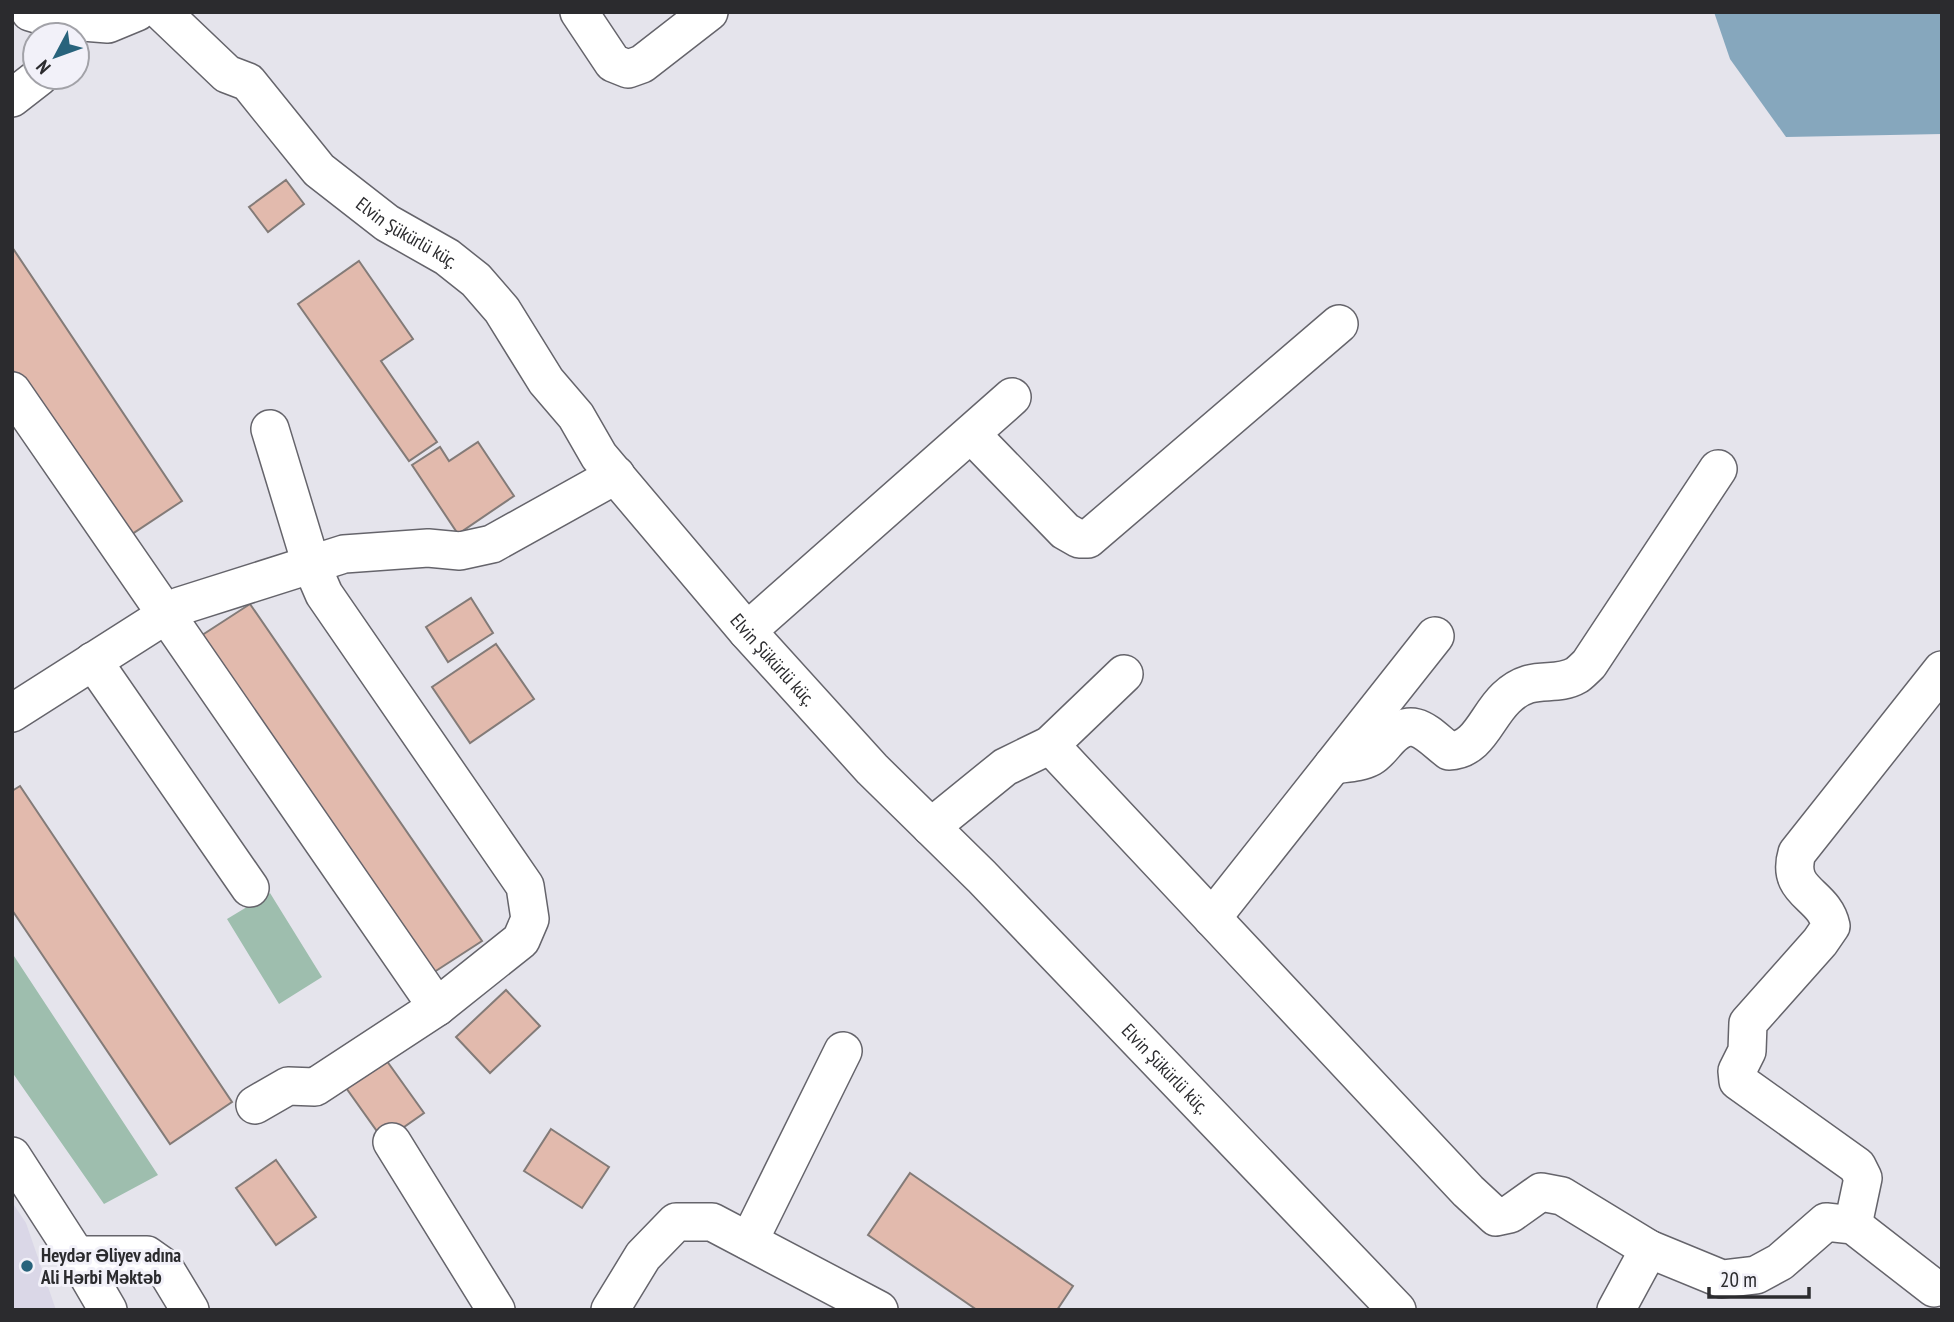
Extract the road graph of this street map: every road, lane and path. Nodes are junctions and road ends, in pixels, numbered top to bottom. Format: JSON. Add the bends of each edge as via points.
{"nodes":[{"id":1,"x":30,"y":12,"type":"edge"},
{"id":2,"x":162,"y":12,"type":"edge"},
{"id":3,"x":579,"y":12,"type":"edge"},
{"id":4,"x":709,"y":12,"type":"edge"},
{"id":5,"x":123,"y":18,"type":"edge"},
{"id":6,"x":91,"y":39,"type":"edge"},
{"id":7,"x":1339,"y":324,"type":"dead end"},
{"id":8,"x":12,"y":391,"type":"edge"},
{"id":9,"x":1012,"y":397,"type":"dead end"},
{"id":10,"x":270,"y":429,"type":"dead end"},
{"id":11,"x":971,"y":434,"type":"junction"},
{"id":12,"x":1718,"y":470,"type":"dead end"},
{"id":13,"x":616,"y":475,"type":"junction"},
{"id":14,"x":311,"y":565,"type":"junction"},
{"id":15,"x":166,"y":615,"type":"junction"},
{"id":16,"x":747,"y":631,"type":"junction"},
{"id":17,"x":1435,"y":636,"type":"dead end"},
{"id":18,"x":93,"y":662,"type":"junction"},
{"id":19,"x":1942,"y":670,"type":"edge"},
{"id":20,"x":1124,"y":674,"type":"dead end"},
{"id":21,"x":12,"y":713,"type":"edge"},
{"id":22,"x":1050,"y":745,"type":"junction"},
{"id":23,"x":1333,"y":765,"type":"junction"},
{"id":24,"x":931,"y":827,"type":"junction"},
{"id":25,"x":250,"y":888,"type":"dead end"},
{"id":26,"x":1212,"y":918,"type":"junction"},
{"id":27,"x":437,"y":1007,"type":"junction"},
{"id":28,"x":844,"y":1051,"type":"dead end"},
{"id":29,"x":255,"y":1105,"type":"dead end"},
{"id":30,"x":392,"y":1142,"type":"dead end"},
{"id":31,"x":12,"y":1156,"type":"edge"},
{"id":32,"x":1853,"y":1225,"type":"junction"},
{"id":33,"x":749,"y":1241,"type":"junction"},
{"id":34,"x":1649,"y":1249,"type":"junction"},
{"id":35,"x":76,"y":1255,"type":"junction"},
{"id":36,"x":1934,"y":1288,"type":"dead end"},
{"id":37,"x":108,"y":1310,"type":"edge"},
{"id":38,"x":190,"y":1310,"type":"edge"},
{"id":39,"x":496,"y":1310,"type":"edge"},
{"id":40,"x":610,"y":1310,"type":"edge"},
{"id":41,"x":879,"y":1310,"type":"edge"},
{"id":42,"x":1398,"y":1310,"type":"edge"},
{"id":43,"x":1616,"y":1310,"type":"edge"}],
"edges":[{"from":1,"to":5,"type":"street","via":[[57,20]]},
{"from":2,"to":13,"type":"street","name":"Elvin Şükürlü küç.","via":[[227,74],[248,82],[319,170],[387,223],[447,257],[476,280],[502,310],[546,381]]},
{"from":3,"to":4,"type":"street","via":[[613,63],[628,69],[642,64]]},
{"from":5,"to":6,"type":"street"},
{"from":7,"to":11,"type":"street","via":[[1088,539],[1065,531]]},
{"from":8,"to":15,"type":"street"},
{"from":9,"to":11,"type":"street"},
{"from":10,"to":14,"type":"street"},
{"from":11,"to":16,"type":"street"},
{"from":12,"to":23,"type":"street","via":[[1589,664],[1577,675],[1523,685],[1505,698],[1462,751],[1449,751],[1418,727],[1409,726],[1399,729],[1373,756]]},
{"from":13,"to":14,"type":"street","via":[[492,544],[460,551],[428,548],[344,554]]},
{"from":13,"to":16,"type":"street","name":"Elvin Şükürlü küç."},
{"from":14,"to":15,"type":"street","via":[[180,606]]},
{"from":14,"to":27,"type":"street","via":[[324,594],[525,886],[530,919],[522,940]]},
{"from":15,"to":18,"type":"street"},
{"from":15,"to":27,"type":"street"},
{"from":16,"to":24,"type":"street","name":"Elvin Şükürlü küç."},
{"from":17,"to":23,"type":"street"},
{"from":18,"to":21,"type":"street"},
{"from":18,"to":25,"type":"street"},
{"from":19,"to":32,"type":"street","via":[[1797,853],[1793,867],[1798,884],[1828,913],[1831,926],[1748,1023],[1747,1051],[1737,1071],[1738,1081],[1857,1166],[1863,1178]]},
{"from":20,"to":22,"type":"street"},
{"from":22,"to":24,"type":"street","via":[[1005,767]]},
{"from":22,"to":26,"type":"street"},
{"from":23,"to":26,"type":"street"},
{"from":24,"to":42,"type":"street","name":"Elvin Şükürlü küç."},
{"from":26,"to":34,"type":"street","via":[[1496,1217],[1510,1214],[1541,1192],[1562,1196]]},
{"from":27,"to":29,"type":"street","via":[[315,1087],[288,1086]]},
{"from":28,"to":33,"type":"street"},
{"from":30,"to":39,"type":"street"},
{"from":31,"to":35,"type":"street"},
{"from":32,"to":34,"type":"street","via":[[1826,1222],[1780,1262],[1756,1275],[1722,1279]]},
{"from":32,"to":36,"type":"street"},
{"from":33,"to":40,"type":"street","via":[[712,1222],[676,1222],[643,1256]]},
{"from":33,"to":41,"type":"street"},
{"from":34,"to":43,"type":"street"},
{"from":35,"to":37,"type":"street"},
{"from":35,"to":38,"type":"street","via":[[147,1255],[164,1267]]}]}
